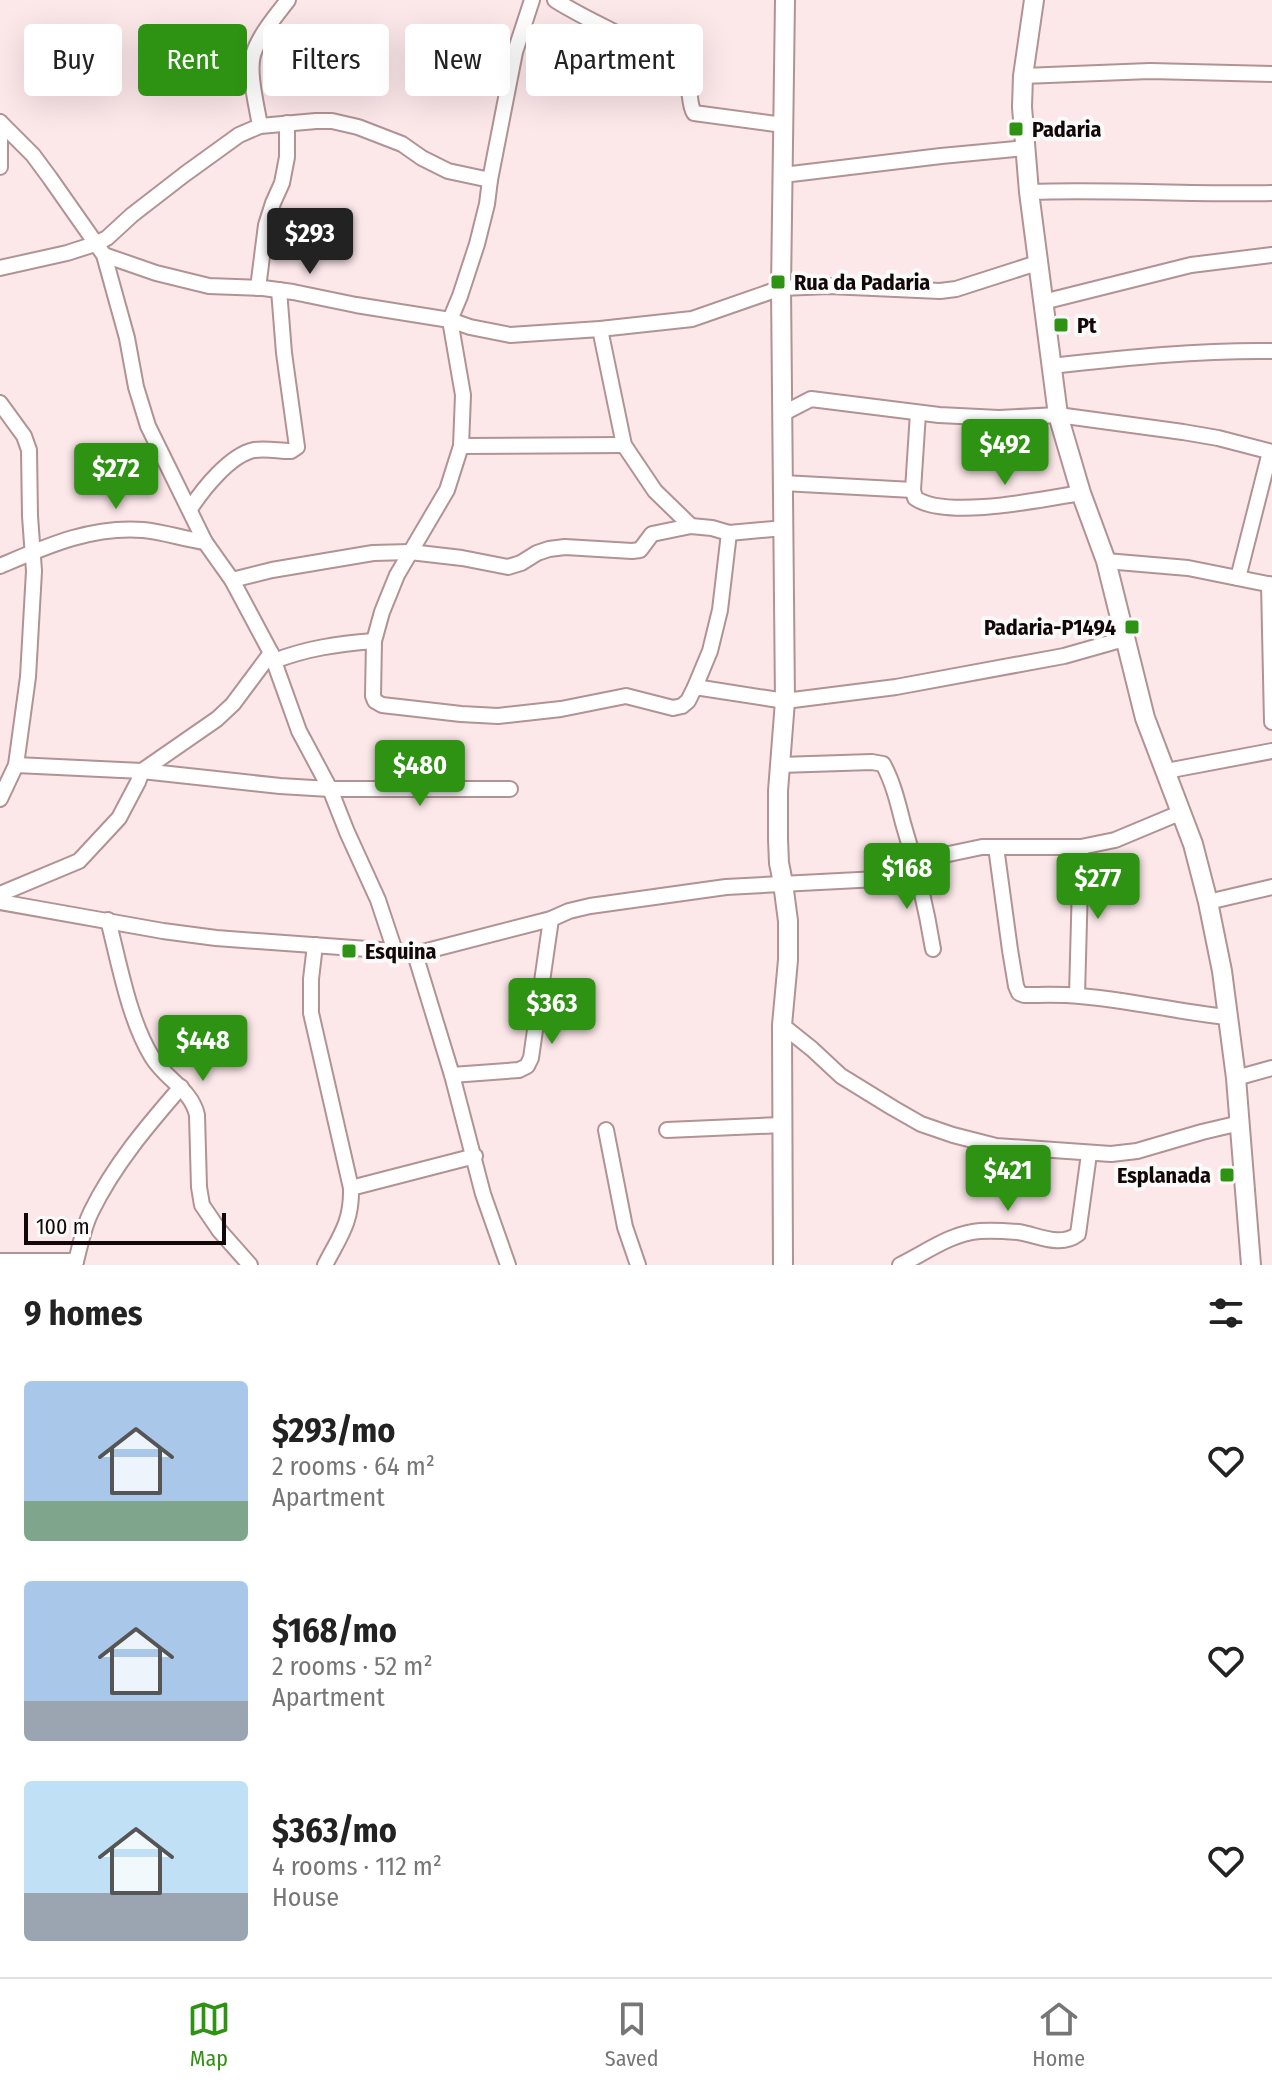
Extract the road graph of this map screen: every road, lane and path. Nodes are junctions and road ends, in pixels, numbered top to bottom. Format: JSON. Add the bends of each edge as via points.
{"nodes":[{"id":1,"x":288,"y":0,"type":"edge"},
{"id":2,"x":532,"y":0,"type":"edge"},
{"id":3,"x":555,"y":0,"type":"edge"},
{"id":4,"x":785,"y":0,"type":"edge"},
{"id":5,"x":1034,"y":0,"type":"edge"},
{"id":6,"x":1272,"y":74,"type":"edge"},
{"id":7,"x":1023,"y":76,"type":"junction"},
{"id":8,"x":287,"y":123,"type":"junction"},
{"id":9,"x":783,"y":125,"type":"junction"},
{"id":10,"x":260,"y":126,"type":"junction"},
{"id":11,"x":1026,"y":148,"type":"junction"},
{"id":12,"x":0,"y":167,"type":"edge"},
{"id":13,"x":783,"y":175,"type":"junction"},
{"id":14,"x":490,"y":180,"type":"junction"},
{"id":15,"x":1029,"y":192,"type":"junction"},
{"id":16,"x":1272,"y":193,"type":"edge"},
{"id":17,"x":100,"y":249,"type":"junction"},
{"id":18,"x":1272,"y":255,"type":"edge"},
{"id":19,"x":1037,"y":263,"type":"junction"},
{"id":20,"x":0,"y":268,"type":"edge"},
{"id":21,"x":258,"y":288,"type":"junction"},
{"id":22,"x":781,"y":288,"type":"junction"},
{"id":23,"x":279,"y":290,"type":"junction"},
{"id":24,"x":1043,"y":302,"type":"junction"},
{"id":25,"x":450,"y":320,"type":"junction"},
{"id":26,"x":600,"y":329,"type":"junction"},
{"id":27,"x":1272,"y":351,"type":"edge"},
{"id":28,"x":1051,"y":366,"type":"junction"},
{"id":29,"x":0,"y":403,"type":"edge"},
{"id":30,"x":918,"y":413,"type":"junction"},
{"id":31,"x":782,"y":414,"type":"junction"},
{"id":32,"x":1058,"y":415,"type":"junction"},
{"id":33,"x":624,"y":445,"type":"junction"},
{"id":34,"x":461,"y":446,"type":"junction"},
{"id":35,"x":1271,"y":452,"type":"edge"},
{"id":36,"x":783,"y":483,"type":"junction"},
{"id":37,"x":913,"y":490,"type":"junction"},
{"id":38,"x":1081,"y":493,"type":"junction"},
{"id":39,"x":190,"y":509,"type":"junction"},
{"id":40,"x":691,"y":526,"type":"junction"},
{"id":41,"x":784,"y":528,"type":"junction"},
{"id":42,"x":729,"y":533,"type":"junction"},
{"id":43,"x":205,"y":542,"type":"junction"},
{"id":44,"x":33,"y":551,"type":"junction"},
{"id":45,"x":410,"y":552,"type":"junction"},
{"id":46,"x":1106,"y":561,"type":"junction"},
{"id":47,"x":0,"y":566,"type":"edge"},
{"id":48,"x":1238,"y":578,"type":"junction"},
{"id":49,"x":232,"y":580,"type":"junction"},
{"id":50,"x":1271,"y":584,"type":"edge"},
{"id":51,"x":1124,"y":639,"type":"junction"},
{"id":52,"x":374,"y":641,"type":"junction"},
{"id":53,"x":272,"y":657,"type":"junction"},
{"id":54,"x":695,"y":687,"type":"junction"},
{"id":55,"x":785,"y":701,"type":"junction"},
{"id":56,"x":1272,"y":722,"type":"edge"},
{"id":57,"x":1272,"y":751,"type":"edge"},
{"id":58,"x":16,"y":765,"type":"junction"},
{"id":59,"x":780,"y":765,"type":"junction"},
{"id":60,"x":142,"y":771,"type":"junction"},
{"id":61,"x":1166,"y":771,"type":"junction"},
{"id":62,"x":330,"y":789,"type":"junction"},
{"id":63,"x":510,"y":789,"type":"dead end"},
{"id":64,"x":0,"y":799,"type":"edge"},
{"id":65,"x":1182,"y":812,"type":"junction"},
{"id":66,"x":996,"y":847,"type":"junction"},
{"id":67,"x":1081,"y":847,"type":"junction"},
{"id":68,"x":916,"y":865,"type":"junction"},
{"id":69,"x":783,"y":883,"type":"junction"},
{"id":70,"x":1272,"y":887,"type":"edge"},
{"id":71,"x":0,"y":894,"type":"edge"},
{"id":72,"x":0,"y":902,"type":"edge"},
{"id":73,"x":1208,"y":902,"type":"junction"},
{"id":74,"x":551,"y":919,"type":"junction"},
{"id":75,"x":108,"y":920,"type":"junction"},
{"id":76,"x":315,"y":945,"type":"junction"},
{"id":77,"x":933,"y":949,"type":"dead end"},
{"id":78,"x":395,"y":951,"type":"junction"},
{"id":79,"x":415,"y":954,"type":"junction"},
{"id":80,"x":1077,"y":995,"type":"junction"},
{"id":81,"x":1227,"y":1017,"type":"junction"},
{"id":82,"x":782,"y":1025,"type":"junction"},
{"id":83,"x":1272,"y":1068,"type":"edge"},
{"id":84,"x":452,"y":1075,"type":"junction"},
{"id":85,"x":1236,"y":1078,"type":"junction"},
{"id":86,"x":181,"y":1087,"type":"junction"},
{"id":87,"x":1240,"y":1123,"type":"junction"},
{"id":88,"x":782,"y":1125,"type":"junction"},
{"id":89,"x":606,"y":1130,"type":"dead end"},
{"id":90,"x":667,"y":1130,"type":"dead end"},
{"id":91,"x":1089,"y":1154,"type":"junction"},
{"id":92,"x":475,"y":1156,"type":"junction"},
{"id":93,"x":351,"y":1188,"type":"junction"},
{"id":94,"x":0,"y":1261,"type":"edge"},
{"id":95,"x":75,"y":1263,"type":"edge"},
{"id":96,"x":250,"y":1265,"type":"edge"},
{"id":97,"x":325,"y":1265,"type":"edge"},
{"id":98,"x":508,"y":1265,"type":"edge"},
{"id":99,"x":638,"y":1265,"type":"edge"},
{"id":100,"x":783,"y":1265,"type":"edge"},
{"id":101,"x":900,"y":1265,"type":"edge"},
{"id":102,"x":1251,"y":1265,"type":"edge"}],
"edges":[{"from":1,"to":10,"type":"street","via":[[253,55]]},
{"from":2,"to":14,"type":"street","via":[[515,52]]},
{"from":3,"to":9,"type":"street","via":[[644,47],[678,73],[687,83],[694,113]]},
{"from":4,"to":9,"type":"street"},
{"from":5,"to":7,"type":"street"},
{"from":6,"to":7,"type":"street"},
{"from":7,"to":11,"type":"street"},
{"from":8,"to":10,"type":"street"},
{"from":8,"to":14,"type":"street","via":[[332,121],[358,127],[402,144],[448,171]]},
{"from":8,"to":21,"type":"street","via":[[287,157],[266,225]]},
{"from":9,"to":13,"type":"street"},
{"from":10,"to":17,"type":"street","via":[[239,135],[156,195]]},
{"from":11,"to":13,"type":"street"},
{"from":11,"to":15,"type":"street"},
{"from":12,"to":17,"type":"street","via":[[0,122],[33,155]]},
{"from":13,"to":22,"type":"street"},
{"from":14,"to":25,"type":"street","via":[[477,244]]},
{"from":15,"to":16,"type":"street"},
{"from":15,"to":19,"type":"street"},
{"from":17,"to":20,"type":"street"},
{"from":17,"to":21,"type":"street","via":[[189,282]]},
{"from":17,"to":39,"type":"street","via":[[148,426]]},
{"from":18,"to":24,"type":"street","via":[[1191,265]]},
{"from":19,"to":22,"type":"street","via":[[940,291]]},
{"from":19,"to":24,"type":"street"},
{"from":21,"to":23,"type":"street"},
{"from":22,"to":26,"type":"street","via":[[692,319]]},
{"from":22,"to":31,"type":"street"},
{"from":23,"to":25,"type":"street"},
{"from":23,"to":39,"type":"street","via":[[297,447],[241,455]]},
{"from":24,"to":28,"type":"street"},
{"from":25,"to":26,"type":"street","via":[[510,335]]},
{"from":25,"to":34,"type":"street","via":[[463,395]]},
{"from":26,"to":33,"type":"street"},
{"from":27,"to":28,"type":"street","via":[[1165,354]]},
{"from":28,"to":32,"type":"street"},
{"from":29,"to":44,"type":"street","via":[[27,442]]},
{"from":30,"to":31,"type":"street","via":[[811,399]]},
{"from":30,"to":32,"type":"street"},
{"from":30,"to":37,"type":"street"},
{"from":31,"to":36,"type":"street"},
{"from":32,"to":35,"type":"street","via":[[1218,438]]},
{"from":32,"to":38,"type":"street"},
{"from":33,"to":34,"type":"street"},
{"from":33,"to":40,"type":"street","via":[[655,491]]},
{"from":34,"to":45,"type":"street","via":[[447,490]]},
{"from":35,"to":48,"type":"street"},
{"from":36,"to":37,"type":"street"},
{"from":36,"to":41,"type":"street"},
{"from":37,"to":38,"type":"street","via":[[921,502],[996,507]]},
{"from":38,"to":46,"type":"street"},
{"from":39,"to":43,"type":"street"},
{"from":40,"to":42,"type":"street"},
{"from":40,"to":45,"type":"street","via":[[652,534],[640,550],[549,549],[508,567]]},
{"from":41,"to":42,"type":"street"},
{"from":41,"to":55,"type":"street"},
{"from":42,"to":54,"type":"street","via":[[720,610]]},
{"from":43,"to":44,"type":"street","via":[[117,530],[79,535]]},
{"from":43,"to":49,"type":"street"},
{"from":44,"to":47,"type":"street"},
{"from":44,"to":58,"type":"street","via":[[28,677]]},
{"from":45,"to":49,"type":"street","via":[[342,557]]},
{"from":45,"to":52,"type":"street"},
{"from":46,"to":48,"type":"street"},
{"from":46,"to":51,"type":"street"},
{"from":48,"to":50,"type":"street"},
{"from":49,"to":53,"type":"street"},
{"from":50,"to":56,"type":"street"},
{"from":51,"to":55,"type":"street","via":[[1064,656],[896,687]]},
{"from":51,"to":61,"type":"street"},
{"from":52,"to":53,"type":"street"},
{"from":52,"to":54,"type":"street","via":[[373,696],[382,705],[498,716],[626,696],[673,708],[688,701]]},
{"from":53,"to":60,"type":"street","via":[[217,719]]},
{"from":53,"to":62,"type":"street","via":[[299,731]]},
{"from":54,"to":55,"type":"street"},
{"from":55,"to":59,"type":"street"},
{"from":57,"to":61,"type":"street"},
{"from":58,"to":60,"type":"street"},
{"from":58,"to":64,"type":"street"},
{"from":59,"to":68,"type":"street","via":[[883,764]]},
{"from":59,"to":69,"type":"street"},
{"from":60,"to":62,"type":"street"},
{"from":60,"to":71,"type":"street","via":[[119,818],[90,852]]},
{"from":61,"to":65,"type":"street"},
{"from":62,"to":63,"type":"street"},
{"from":62,"to":78,"type":"street"},
{"from":65,"to":67,"type":"street","via":[[1115,840]]},
{"from":65,"to":73,"type":"street"},
{"from":66,"to":67,"type":"street"},
{"from":66,"to":68,"type":"street"},
{"from":66,"to":80,"type":"street","via":[[1019,993]]},
{"from":67,"to":80,"type":"street"},
{"from":68,"to":69,"type":"street","via":[[864,881]]},
{"from":68,"to":77,"type":"street"},
{"from":69,"to":74,"type":"street","via":[[590,906]]},
{"from":69,"to":82,"type":"street","via":[[788,960]]},
{"from":70,"to":73,"type":"street"},
{"from":72,"to":75,"type":"street"},
{"from":73,"to":81,"type":"street"},
{"from":74,"to":79,"type":"street"},
{"from":74,"to":84,"type":"street","via":[[527,1066]]},
{"from":75,"to":76,"type":"street","via":[[216,938]]},
{"from":75,"to":86,"type":"street","via":[[146,1046]]},
{"from":76,"to":78,"type":"street"},
{"from":76,"to":93,"type":"street","via":[[311,1013]]},
{"from":78,"to":79,"type":"street"},
{"from":79,"to":84,"type":"street"},
{"from":80,"to":81,"type":"street"},
{"from":81,"to":85,"type":"street"},
{"from":82,"to":88,"type":"street"},
{"from":82,"to":91,"type":"street","via":[[841,1076],[921,1124],[996,1146]]},
{"from":83,"to":85,"type":"street"},
{"from":84,"to":92,"type":"street"},
{"from":85,"to":87,"type":"street"},
{"from":86,"to":95,"type":"street","via":[[114,1173],[91,1212]]},
{"from":86,"to":96,"type":"street","via":[[197,1115],[202,1205]]},
{"from":87,"to":91,"type":"street","via":[[1137,1151]]},
{"from":87,"to":102,"type":"street"},
{"from":88,"to":90,"type":"street"},
{"from":88,"to":100,"type":"street"},
{"from":89,"to":99,"type":"street"},
{"from":91,"to":101,"type":"street","via":[[1078,1234],[1071,1239],[979,1231],[960,1234]]},
{"from":92,"to":93,"type":"street"},
{"from":92,"to":98,"type":"street"},
{"from":93,"to":97,"type":"street","via":[[348,1223]]},
{"from":94,"to":95,"type":"street"}]}
